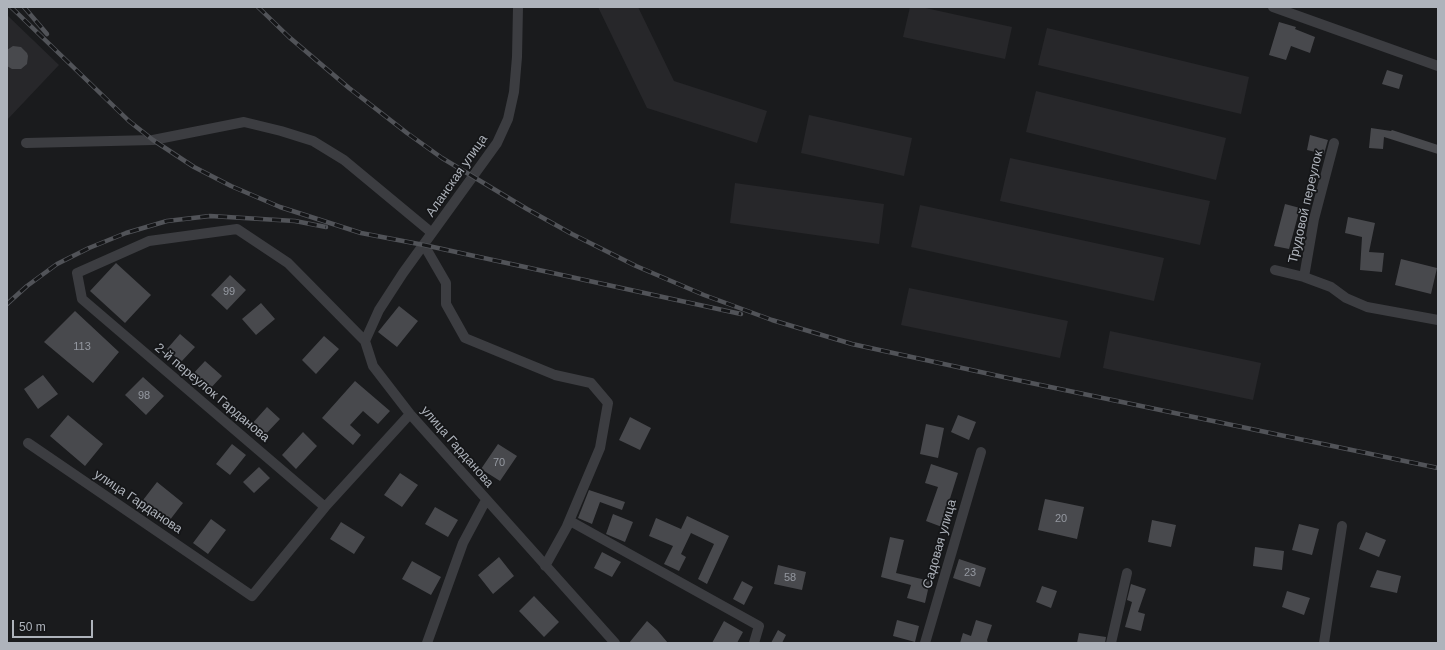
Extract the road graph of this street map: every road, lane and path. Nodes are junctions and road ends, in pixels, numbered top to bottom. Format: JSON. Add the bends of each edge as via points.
{"nodes":[{"id":1,"x":518,"y":7,"type":"edge"},
{"id":2,"x":1273,"y":7,"type":"edge"},
{"id":3,"x":1438,"y":66,"type":"edge"},
{"id":4,"x":26,"y":143,"type":"dead end"},
{"id":5,"x":1334,"y":143,"type":"dead end"},
{"id":6,"x":432,"y":233,"type":"junction"},
{"id":7,"x":424,"y":245,"type":"junction"},
{"id":8,"x":1275,"y":270,"type":"dead end"},
{"id":9,"x":1304,"y":276,"type":"junction"},
{"id":10,"x":82,"y":299,"type":"joint"},
{"id":11,"x":1438,"y":320,"type":"edge"},
{"id":12,"x":365,"y":341,"type":"junction"},
{"id":13,"x":410,"y":414,"type":"junction"},
{"id":14,"x":28,"y":443,"type":"dead end"},
{"id":15,"x":981,"y":452,"type":"dead end"},
{"id":16,"x":486,"y":500,"type":"junction"},
{"id":17,"x":325,"y":507,"type":"junction"},
{"id":18,"x":567,"y":526,"type":"junction"},
{"id":19,"x":1342,"y":526,"type":"dead end"},
{"id":20,"x":545,"y":566,"type":"junction"},
{"id":21,"x":1127,"y":573,"type":"dead end"},
{"id":22,"x":427,"y":643,"type":"edge"},
{"id":23,"x":614,"y":643,"type":"edge"},
{"id":24,"x":754,"y":643,"type":"edge"},
{"id":25,"x":925,"y":643,"type":"edge"},
{"id":26,"x":1111,"y":643,"type":"edge"},
{"id":27,"x":1324,"y":643,"type":"edge"}],
"edges":[{"from":1,"to":6,"type":"street","name":"Аланская улица","via":[[514,92],[508,119],[497,143]]},
{"from":2,"to":3,"type":"street"},
{"from":4,"to":6,"type":"street","via":[[153,140],[244,122],[281,130],[313,141],[344,160]]},
{"from":5,"to":9,"type":"street","name":"Трудовой переулок","via":[[1314,219]]},
{"from":6,"to":7,"type":"street","name":"Аланская улица"},
{"from":7,"to":12,"type":"street","name":"Аланская улица","via":[[379,310]]},
{"from":7,"to":18,"type":"street","via":[[446,283],[446,304],[465,338],[555,376],[591,383],[608,403],[600,448]]},
{"from":8,"to":9,"type":"street","name":"Трудовой переулок"},
{"from":9,"to":11,"type":"street","name":"Трудовой переулок","via":[[1331,287],[1346,298],[1367,307]]},
{"from":10,"to":12,"type":"street","name":"улица Гарданова","via":[[77,272],[149,241],[238,230],[288,263]]},
{"from":10,"to":17,"type":"street","name":"2-й переулок Гарданова"},
{"from":12,"to":13,"type":"street","name":"улица Гарданова","via":[[373,366]]},
{"from":13,"to":16,"type":"street","name":"улица Гарданова"},
{"from":13,"to":17,"type":"street"},
{"from":14,"to":17,"type":"street","name":"улица Гарданова","via":[[252,596]]},
{"from":15,"to":25,"type":"street","name":"Садовая улица"},
{"from":16,"to":20,"type":"street","name":"улица Гарданова"},
{"from":16,"to":22,"type":"street","via":[[463,543]]},
{"from":18,"to":20,"type":"street"},
{"from":18,"to":24,"type":"street","via":[[570,522],[759,626]]},
{"from":19,"to":27,"type":"street"},
{"from":20,"to":23,"type":"street","name":"улица Гарданова"},
{"from":21,"to":26,"type":"street"}]}
